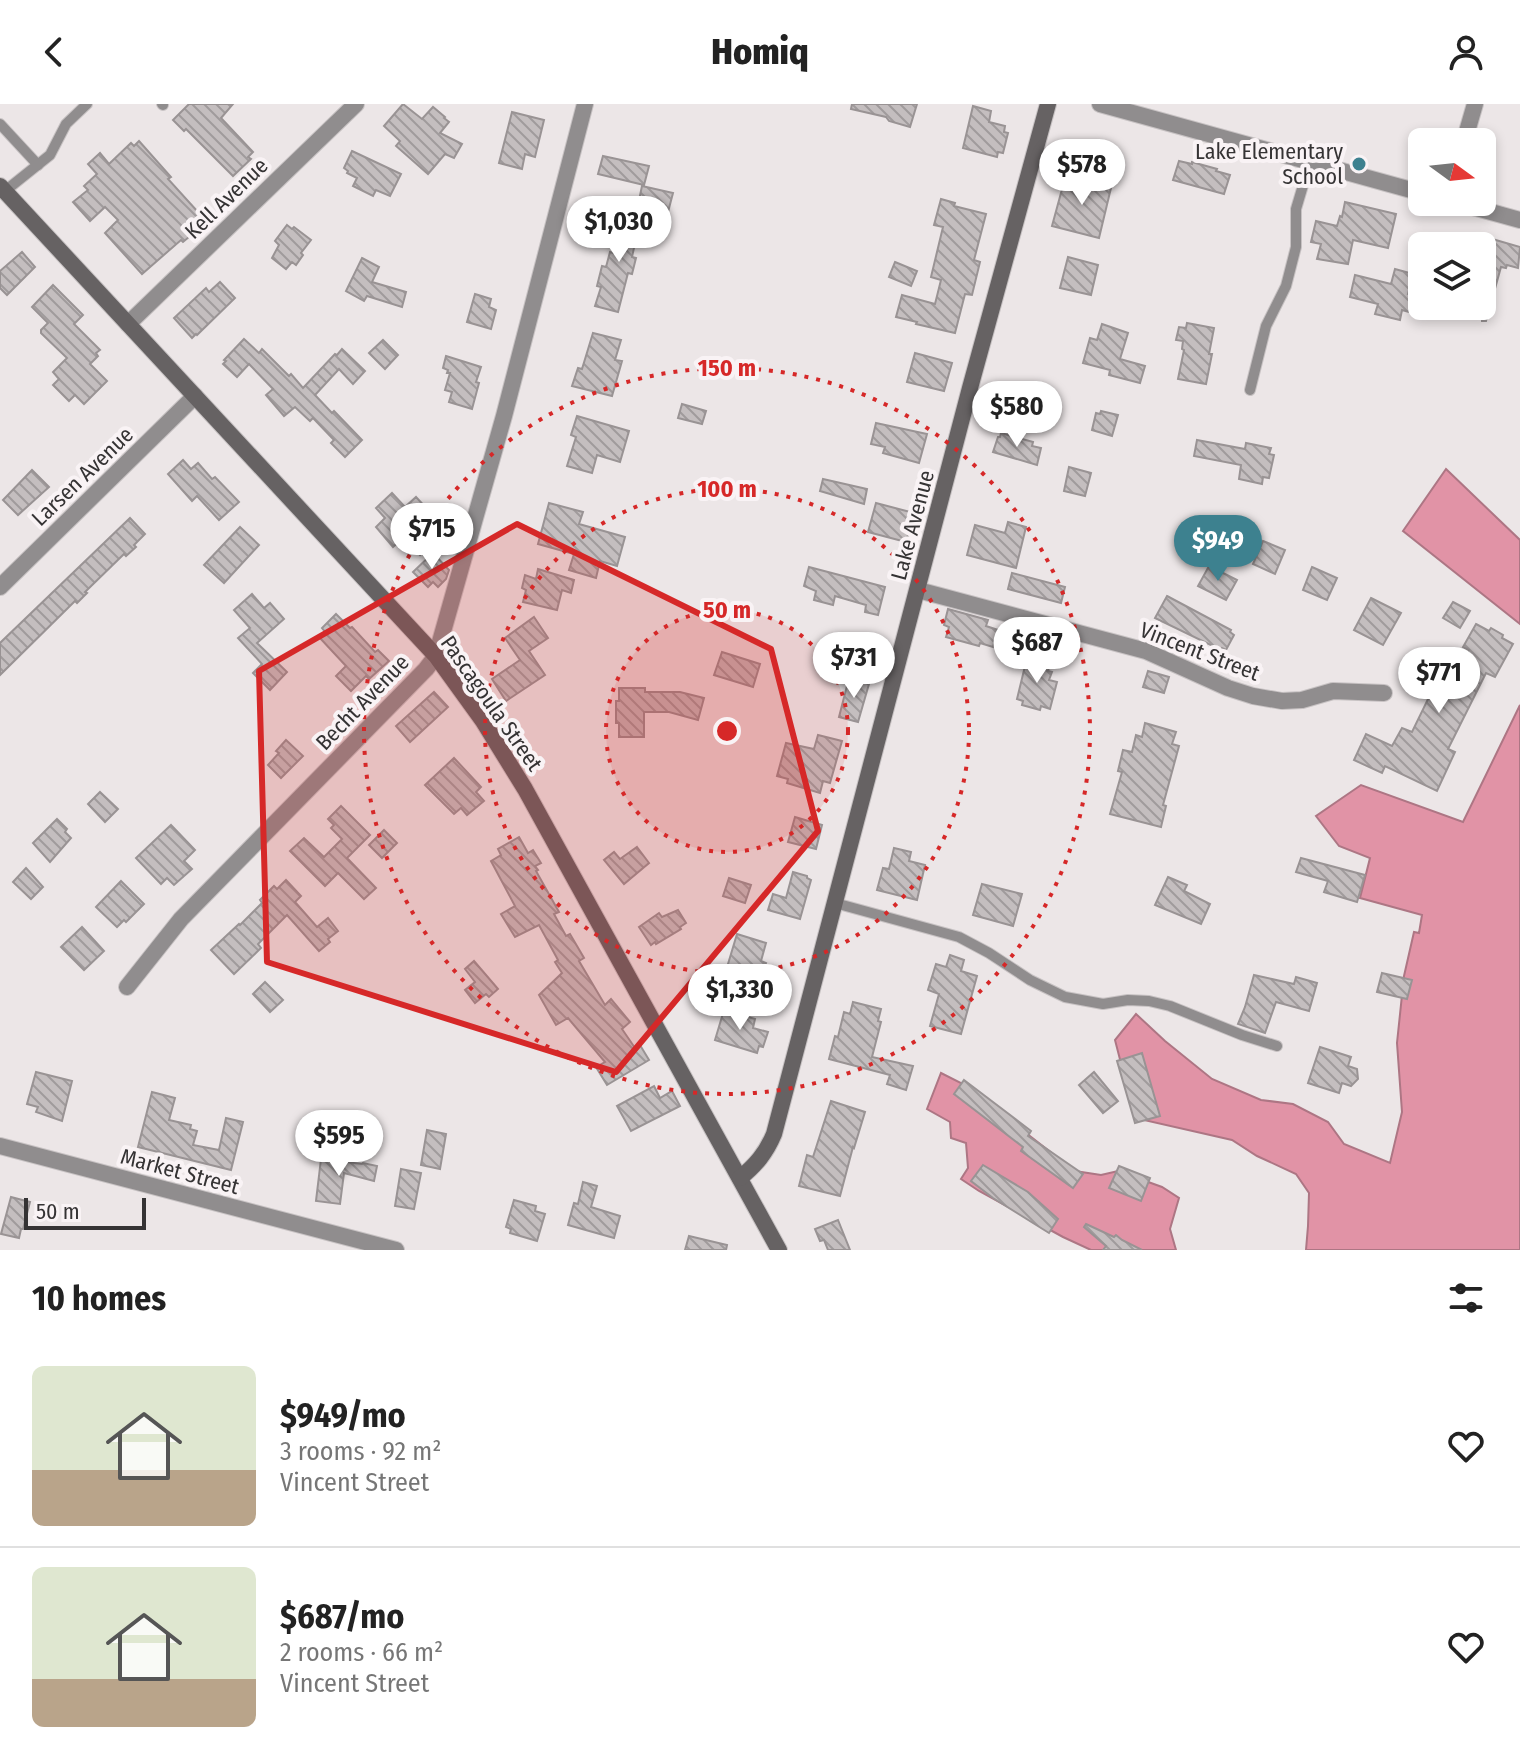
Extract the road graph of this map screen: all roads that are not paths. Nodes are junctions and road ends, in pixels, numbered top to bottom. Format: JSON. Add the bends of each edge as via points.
{"nodes":[{"id":1,"x":87,"y":104,"type":"edge"},
{"id":2,"x":356,"y":104,"type":"edge"},
{"id":3,"x":585,"y":104,"type":"edge"},
{"id":4,"x":1048,"y":104,"type":"edge"},
{"id":5,"x":1100,"y":104,"type":"edge"},
{"id":6,"x":1149,"y":104,"type":"edge"},
{"id":7,"x":1475,"y":104,"type":"edge"},
{"id":8,"x":1132,"y":113,"type":"junction"},
{"id":9,"x":0,"y":124,"type":"edge"},
{"id":10,"x":1468,"y":128,"type":"edge"},
{"id":11,"x":1310,"y":162,"type":"junction"},
{"id":12,"x":38,"y":165,"type":"junction"},
{"id":13,"x":2,"y":188,"type":"edge"},
{"id":14,"x":1408,"y":189,"type":"edge"},
{"id":15,"x":1496,"y":213,"type":"edge"},
{"id":16,"x":1520,"y":220,"type":"edge"},
{"id":17,"x":128,"y":324,"type":"junction"},
{"id":18,"x":1250,"y":390,"type":"dead end"},
{"id":19,"x":195,"y":396,"type":"junction"},
{"id":20,"x":0,"y":587,"type":"edge"},
{"id":21,"x":918,"y":590,"type":"junction"},
{"id":22,"x":436,"y":656,"type":"junction"},
{"id":23,"x":1384,"y":693,"type":"dead end"},
{"id":24,"x":835,"y":903,"type":"junction"},
{"id":25,"x":127,"y":987,"type":"dead end"},
{"id":26,"x":1277,"y":1046,"type":"dead end"},
{"id":27,"x":0,"y":1147,"type":"edge"},
{"id":28,"x":740,"y":1178,"type":"junction"},
{"id":29,"x":396,"y":1250,"type":"edge"},
{"id":30,"x":779,"y":1250,"type":"edge"}],
"edges":[{"from":1,"to":12,"type":"lane"},
{"from":2,"to":17,"type":"street","name":"Kell Avenue"},
{"from":3,"to":22,"type":"street","name":"Becht Avenue"},
{"from":4,"to":21,"type":"street","name":"Lake Avenue"},
{"from":5,"to":8,"type":"street"},
{"from":6,"to":8,"type":"lane"},
{"from":7,"to":10,"type":"street"},
{"from":8,"to":11,"type":"street"},
{"from":9,"to":12,"type":"lane"},
{"from":11,"to":14,"type":"street"},
{"from":11,"to":18,"type":"lane","via":[[1296,209],[1296,247],[1286,286],[1266,326]]},
{"from":12,"to":13,"type":"lane"},
{"from":13,"to":17,"type":"street","name":"Pascagoula Street"},
{"from":15,"to":16,"type":"street"},
{"from":17,"to":19,"type":"street","name":"Pascagoula Street"},
{"from":19,"to":20,"type":"street","name":"Larsen Avenue"},
{"from":19,"to":22,"type":"street","name":"Pascagoula Street"},
{"from":21,"to":23,"type":"street","name":"Vincent Street","via":[[1146,651],[1253,696],[1282,701],[1333,691]]},
{"from":21,"to":24,"type":"street","name":"Lake Avenue"},
{"from":22,"to":25,"type":"street","name":"Becht Avenue","via":[[181,919]]},
{"from":22,"to":28,"type":"street","name":"Pascagoula Street","via":[[525,789]]},
{"from":24,"to":26,"type":"lane","via":[[959,937],[1065,997],[1103,1004],[1159,1003]]},
{"from":24,"to":28,"type":"street","name":"Lake Avenue","via":[[774,1134],[766,1152]]},
{"from":27,"to":29,"type":"street","name":"Market Street"},
{"from":28,"to":30,"type":"street","name":"Pascagoula Street"}]}
